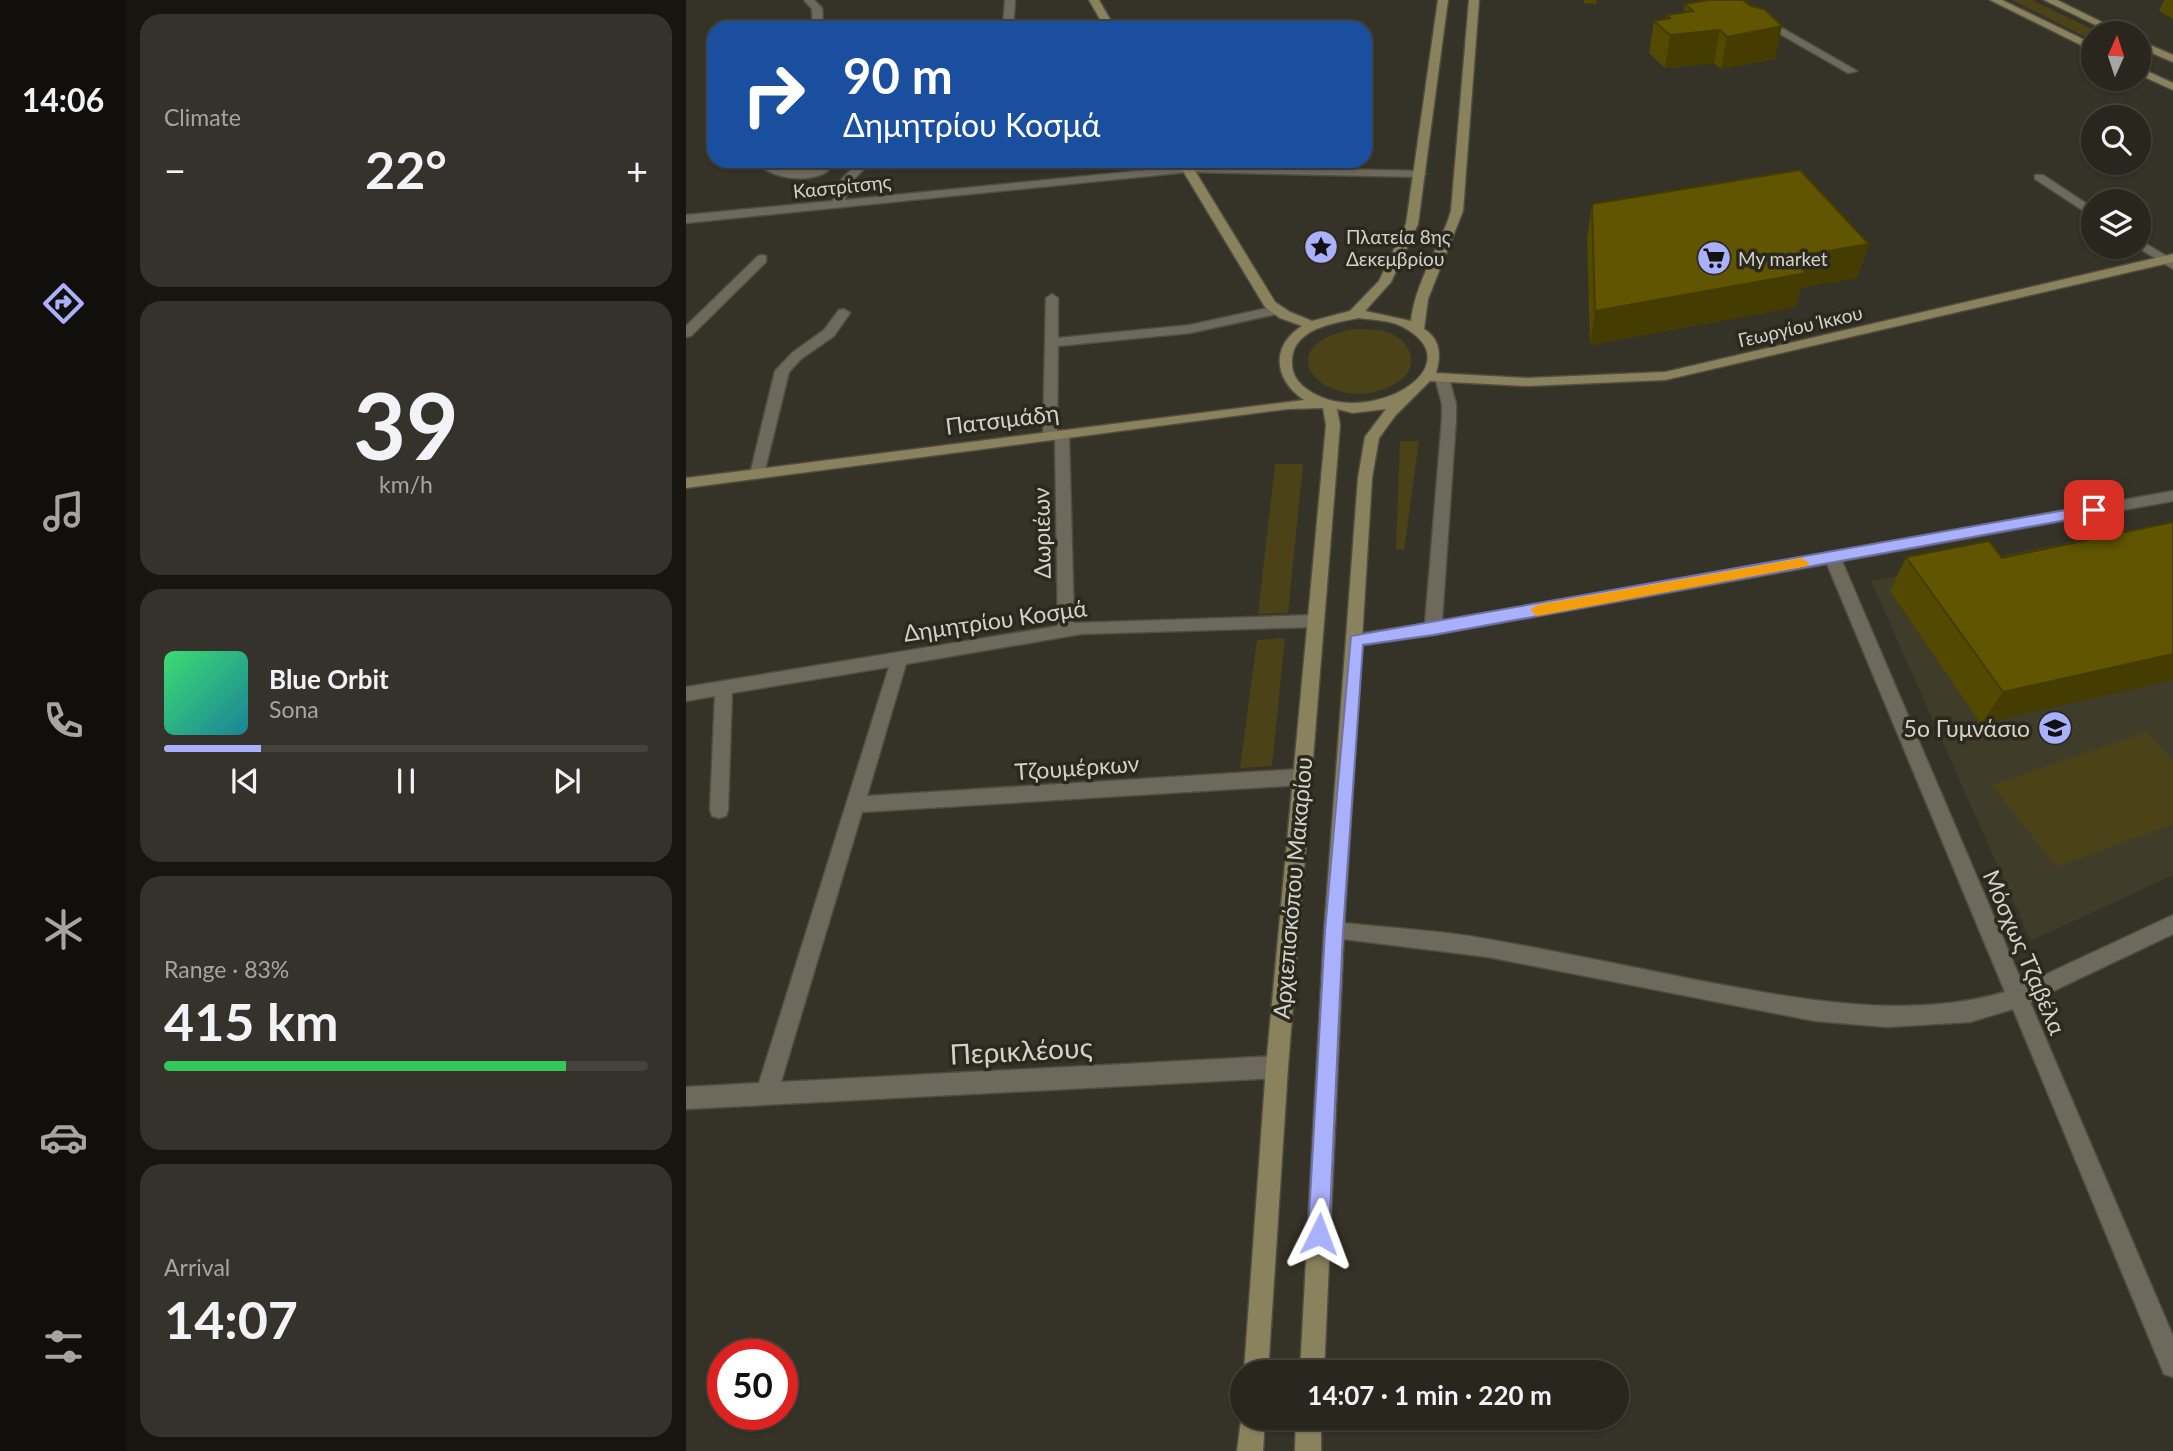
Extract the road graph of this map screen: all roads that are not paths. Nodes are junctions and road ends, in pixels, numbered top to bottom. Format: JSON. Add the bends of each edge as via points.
{"nodes":[{"id":1,"x":809,"y":0,"type":"edge"},
{"id":2,"x":1010,"y":0,"type":"edge"},
{"id":3,"x":1094,"y":0,"type":"edge"},
{"id":4,"x":1443,"y":0,"type":"edge"},
{"id":5,"x":1474,"y":0,"type":"edge"},
{"id":6,"x":1726,"y":0,"type":"edge"},
{"id":7,"x":1995,"y":0,"type":"edge"},
{"id":8,"x":2055,"y":1,"type":"edge"},
{"id":9,"x":818,"y":21,"type":"edge"},
{"id":10,"x":1008,"y":21,"type":"edge"},
{"id":11,"x":1106,"y":21,"type":"edge"},
{"id":12,"x":2095,"y":21,"type":"edge"},
{"id":13,"x":2081,"y":42,"type":"edge"},
{"id":14,"x":2151,"y":49,"type":"edge"},
{"id":15,"x":2173,"y":59,"type":"edge"},
{"id":16,"x":1852,"y":71,"type":"dead end"},
{"id":17,"x":2151,"y":76,"type":"edge"},
{"id":18,"x":2173,"y":87,"type":"edge"},
{"id":19,"x":768,"y":168,"type":"edge"},
{"id":20,"x":806,"y":168,"type":"edge"},
{"id":21,"x":827,"y":168,"type":"edge"},
{"id":22,"x":858,"y":168,"type":"edge"},
{"id":23,"x":1159,"y":168,"type":"edge"},
{"id":24,"x":1188,"y":168,"type":"edge"},
{"id":25,"x":1264,"y":168,"type":"edge"},
{"id":26,"x":1420,"y":174,"type":"junction"},
{"id":27,"x":849,"y":176,"type":"junction"},
{"id":28,"x":2039,"y":177,"type":"dead end"},
{"id":29,"x":838,"y":204,"type":"junction"},
{"id":30,"x":2081,"y":205,"type":"edge"},
{"id":31,"x":686,"y":219,"type":"edge"},
{"id":32,"x":2151,"y":250,"type":"edge"},
{"id":33,"x":762,"y":259,"type":"dead end"},
{"id":34,"x":2170,"y":261,"type":"edge"},
{"id":35,"x":1052,"y":298,"type":"dead end"},
{"id":36,"x":1277,"y":310,"type":"junction"},
{"id":37,"x":844,"y":313,"type":"dead end"},
{"id":38,"x":1354,"y":315,"type":"junction"},
{"id":39,"x":1312,"y":326,"type":"junction"},
{"id":40,"x":1417,"y":330,"type":"junction"},
{"id":41,"x":686,"y":333,"type":"edge"},
{"id":42,"x":1051,"y":344,"type":"junction"},
{"id":43,"x":1435,"y":378,"type":"junction"},
{"id":44,"x":1410,"y":395,"type":"junction"},
{"id":45,"x":1327,"y":403,"type":"junction"},
{"id":46,"x":1056,"y":435,"type":"junction"},
{"id":47,"x":757,"y":474,"type":"junction"},
{"id":48,"x":686,"y":483,"type":"edge"},
{"id":49,"x":2173,"y":496,"type":"edge"},
{"id":50,"x":1832,"y":557,"type":"junction"},
{"id":51,"x":1314,"y":621,"type":"junction"},
{"id":52,"x":1433,"y":629,"type":"junction"},
{"id":53,"x":1066,"y":630,"type":"junction"},
{"id":54,"x":1356,"y":640,"type":"junction"},
{"id":55,"x":900,"y":657,"type":"junction"},
{"id":56,"x":724,"y":687,"type":"junction"},
{"id":57,"x":686,"y":694,"type":"edge"},
{"id":58,"x":1302,"y":777,"type":"junction"},
{"id":59,"x":855,"y":805,"type":"junction"},
{"id":60,"x":719,"y":810,"type":"dead end"},
{"id":61,"x":2173,"y":924,"type":"edge"},
{"id":62,"x":1334,"y":931,"type":"junction"},
{"id":63,"x":2018,"y":998,"type":"junction"},
{"id":64,"x":1277,"y":1067,"type":"junction"},
{"id":65,"x":768,"y":1093,"type":"junction"},
{"id":66,"x":686,"y":1098,"type":"edge"},
{"id":67,"x":1257,"y":1360,"type":"edge"},
{"id":68,"x":1313,"y":1360,"type":"edge"},
{"id":69,"x":2173,"y":1365,"type":"edge"},
{"id":70,"x":1252,"y":1430,"type":"edge"},
{"id":71,"x":1309,"y":1430,"type":"edge"},
{"id":72,"x":1250,"y":1451,"type":"edge"},
{"id":73,"x":1308,"y":1451,"type":"edge"}],
"edges":[{"from":1,"to":9,"type":"street","via":[[817,8]]},
{"from":2,"to":10,"type":"street"},
{"from":3,"to":11,"type":"main road"},
{"from":4,"to":26,"type":"main road"},
{"from":5,"to":40,"type":"main road","via":[[1457,211],[1449,241],[1419,304]]},
{"from":6,"to":16,"type":"street"},
{"from":7,"to":13,"type":"main road"},
{"from":8,"to":12,"type":"main road"},
{"from":14,"to":15,"type":"main road"},
{"from":17,"to":18,"type":"main road"},
{"from":19,"to":20,"type":"street","via":[[777,172]]},
{"from":21,"to":27,"type":"street"},
{"from":22,"to":27,"type":"street"},
{"from":23,"to":29,"type":"street","name":"Καστρίτσης"},
{"from":24,"to":36,"type":"main road","via":[[1264,296]]},
{"from":25,"to":26,"type":"street","name":"Καστρίτσης"},
{"from":26,"to":38,"type":"main road","via":[[1412,224],[1401,250],[1385,282]]},
{"from":27,"to":29,"type":"street"},
{"from":28,"to":30,"type":"street"},
{"from":29,"to":31,"type":"street","name":"Καστρίτσης"},
{"from":32,"to":34,"type":"street"},
{"from":33,"to":41,"type":"street"},
{"from":34,"to":43,"type":"main road","name":"Γεωργίου Ίκκου","via":[[1675,374],[1528,382]]},
{"from":35,"to":42,"type":"street","name":"Δωριέων"},
{"from":36,"to":39,"type":"main road"},
{"from":36,"to":42,"type":"street","via":[[1190,329]]},
{"from":37,"to":47,"type":"street","via":[[829,335],[793,358],[782,371]]},
{"from":38,"to":39,"type":"main road"},
{"from":38,"to":40,"type":"main road","via":[[1395,319]]},
{"from":39,"to":45,"type":"main road","via":[[1290,345],[1285,368],[1299,390]]},
{"from":40,"to":43,"type":"main road","via":[[1435,355]]},
{"from":42,"to":46,"type":"street","name":"Δωριέων"},
{"from":43,"to":44,"type":"main road"},
{"from":43,"to":52,"type":"street","via":[[1449,404],[1449,419]]},
{"from":44,"to":45,"type":"main road","via":[[1362,407]]},
{"from":44,"to":54,"type":"main road","via":[[1377,428],[1368,448]]},
{"from":45,"to":46,"type":"main road","name":"Πατσιμάδη"},
{"from":45,"to":51,"type":"main road","name":"Αρχιεπισκόπου Μακαρίου","via":[[1332,425]]},
{"from":46,"to":47,"type":"main road","name":"Πατσιμάδη"},
{"from":46,"to":53,"type":"street","name":"Δωριέων"},
{"from":47,"to":48,"type":"main road","name":"Πατσιμάδη"},
{"from":49,"to":50,"type":"street"},
{"from":50,"to":52,"type":"street"},
{"from":50,"to":63,"type":"street","name":"Μόσχως Τζαβέλα"},
{"from":51,"to":53,"type":"street","name":"Δημητρίου Κοσμά"},
{"from":51,"to":58,"type":"main road","name":"Αρχιεπισκόπου Μακαρίου"},
{"from":52,"to":54,"type":"street"},
{"from":53,"to":55,"type":"street","name":"Δημητρίου Κοσμά"},
{"from":54,"to":62,"type":"main road"},
{"from":55,"to":56,"type":"street","name":"Δημητρίου Κοσμά"},
{"from":55,"to":59,"type":"street"},
{"from":56,"to":57,"type":"street","name":"Δημητρίου Κοσμά"},
{"from":56,"to":60,"type":"street"},
{"from":58,"to":59,"type":"street","name":"Τζουμέρκων"},
{"from":58,"to":64,"type":"main road","name":"Αρχιεπισκόπου Μακαρίου"},
{"from":59,"to":65,"type":"street"},
{"from":61,"to":63,"type":"street"},
{"from":62,"to":63,"type":"street","via":[[1488,948],[1750,1000],[1846,1014],[1947,1015]]},
{"from":62,"to":68,"type":"main road"},
{"from":63,"to":69,"type":"street","name":"Μόσχως Τζαβέλα"},
{"from":64,"to":65,"type":"street","name":"Περικλέους"},
{"from":64,"to":67,"type":"main road","name":"Αρχιεπισκόπου Μακαρίου"},
{"from":65,"to":66,"type":"street","name":"Περικλέους"},
{"from":70,"to":72,"type":"main road"},
{"from":71,"to":73,"type":"main road"}]}
